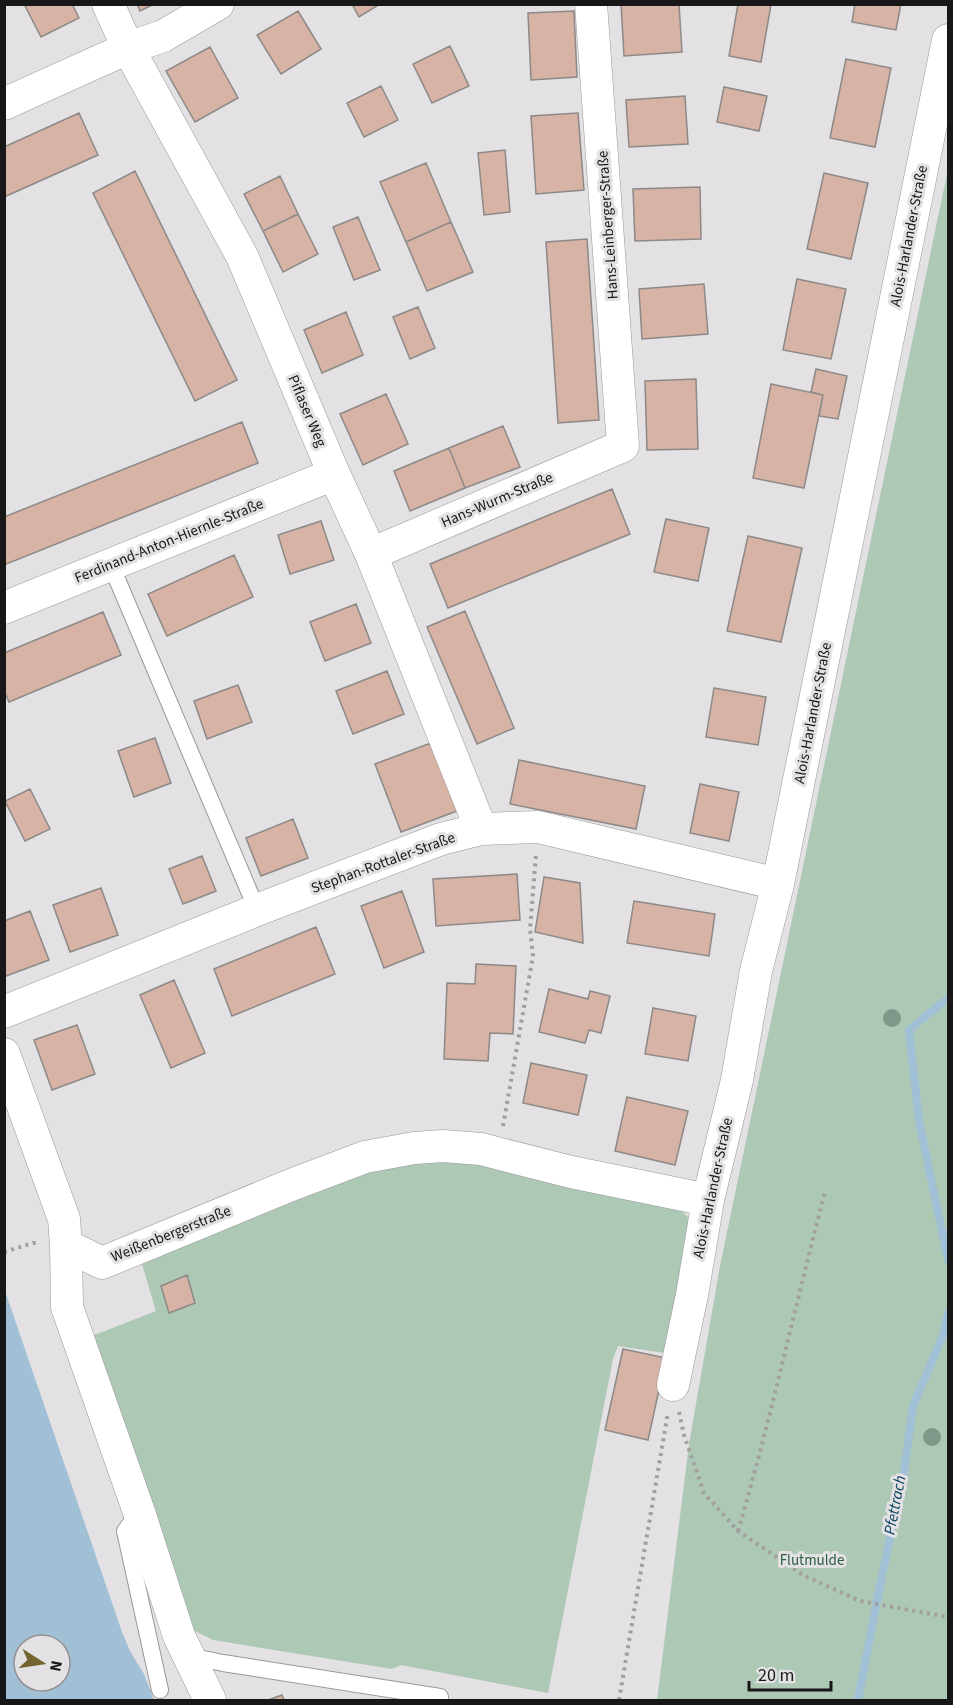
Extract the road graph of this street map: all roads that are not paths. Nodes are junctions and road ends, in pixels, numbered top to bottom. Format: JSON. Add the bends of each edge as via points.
{"nodes":[{"id":1,"x":108,"y":4,"type":"edge"},
{"id":2,"x":218,"y":4,"type":"edge"},
{"id":3,"x":591,"y":4,"type":"edge"},
{"id":4,"x":948,"y":40,"type":"edge"},
{"id":5,"x":128,"y":48,"type":"junction"},
{"id":6,"x":4,"y":104,"type":"edge"},
{"id":7,"x":623,"y":446,"type":"joint"},
{"id":8,"x":334,"y":474,"type":"junction"},
{"id":9,"x":371,"y":554,"type":"junction"},
{"id":10,"x":111,"y":565,"type":"junction"},
{"id":11,"x":4,"y":608,"type":"edge"},
{"id":12,"x":481,"y":829,"type":"junction"},
{"id":13,"x":778,"y":884,"type":"junction"},
{"id":14,"x":257,"y":910,"type":"junction"},
{"id":15,"x":4,"y":1012,"type":"edge"},
{"id":16,"x":4,"y":1054,"type":"edge"},
{"id":17,"x":708,"y":1200,"type":"junction"},
{"id":18,"x":66,"y":1245,"type":"junction"},
{"id":19,"x":673,"y":1385,"type":"road end"},
{"id":20,"x":139,"y":1512,"type":"junction"},
{"id":21,"x":189,"y":1656,"type":"junction"},
{"id":22,"x":160,"y":1690,"type":"dead end"},
{"id":23,"x":440,"y":1697,"type":"dead end"},
{"id":24,"x":210,"y":1701,"type":"edge"}],
"edges":[{"from":1,"to":5,"type":"street","name":"Piflaser Weg"},
{"from":2,"to":5,"type":"street","via":[[163,36]]},
{"from":3,"to":7,"type":"street","name":"Hans-Leinberger-Straße"},
{"from":4,"to":13,"type":"street","name":"Alois-Harlander-Straße"},
{"from":5,"to":6,"type":"street"},
{"from":5,"to":8,"type":"street","name":"Piflaser Weg","via":[[242,256]]},
{"from":7,"to":9,"type":"street","name":"Hans-Wurm-Straße"},
{"from":8,"to":9,"type":"street","name":"Piflaser Weg"},
{"from":8,"to":10,"type":"street","name":"Ferdinand-Anton-Hiernle-Straße"},
{"from":9,"to":12,"type":"street","name":"Piflaser Weg"},
{"from":10,"to":11,"type":"street","name":"Ferdinand-Anton-Hiernle-Straße"},
{"from":10,"to":14,"type":"lane"},
{"from":12,"to":13,"type":"street","name":"Stephan-Rottaler-Straße","via":[[538,827]]},
{"from":12,"to":14,"type":"street","name":"Stephan-Rottaler-Straße","via":[[441,839]]},
{"from":13,"to":17,"type":"street","name":"Alois-Harlander-Straße"},
{"from":14,"to":15,"type":"street","name":"Stephan-Rottaler-Straße"},
{"from":16,"to":18,"type":"street","via":[[64,1219]]},
{"from":17,"to":18,"type":"street","name":"Weißenbergerstraße","via":[[481,1149],[414,1148],[365,1157],[102,1263]]},
{"from":17,"to":19,"type":"street","name":"Alois-Harlander-Straße"},
{"from":18,"to":20,"type":"street","via":[[67,1307]]},
{"from":20,"to":21,"type":"street"},
{"from":20,"to":22,"type":"lane","via":[[125,1531]]},
{"from":21,"to":23,"type":"lane"},
{"from":21,"to":24,"type":"street"}]}
